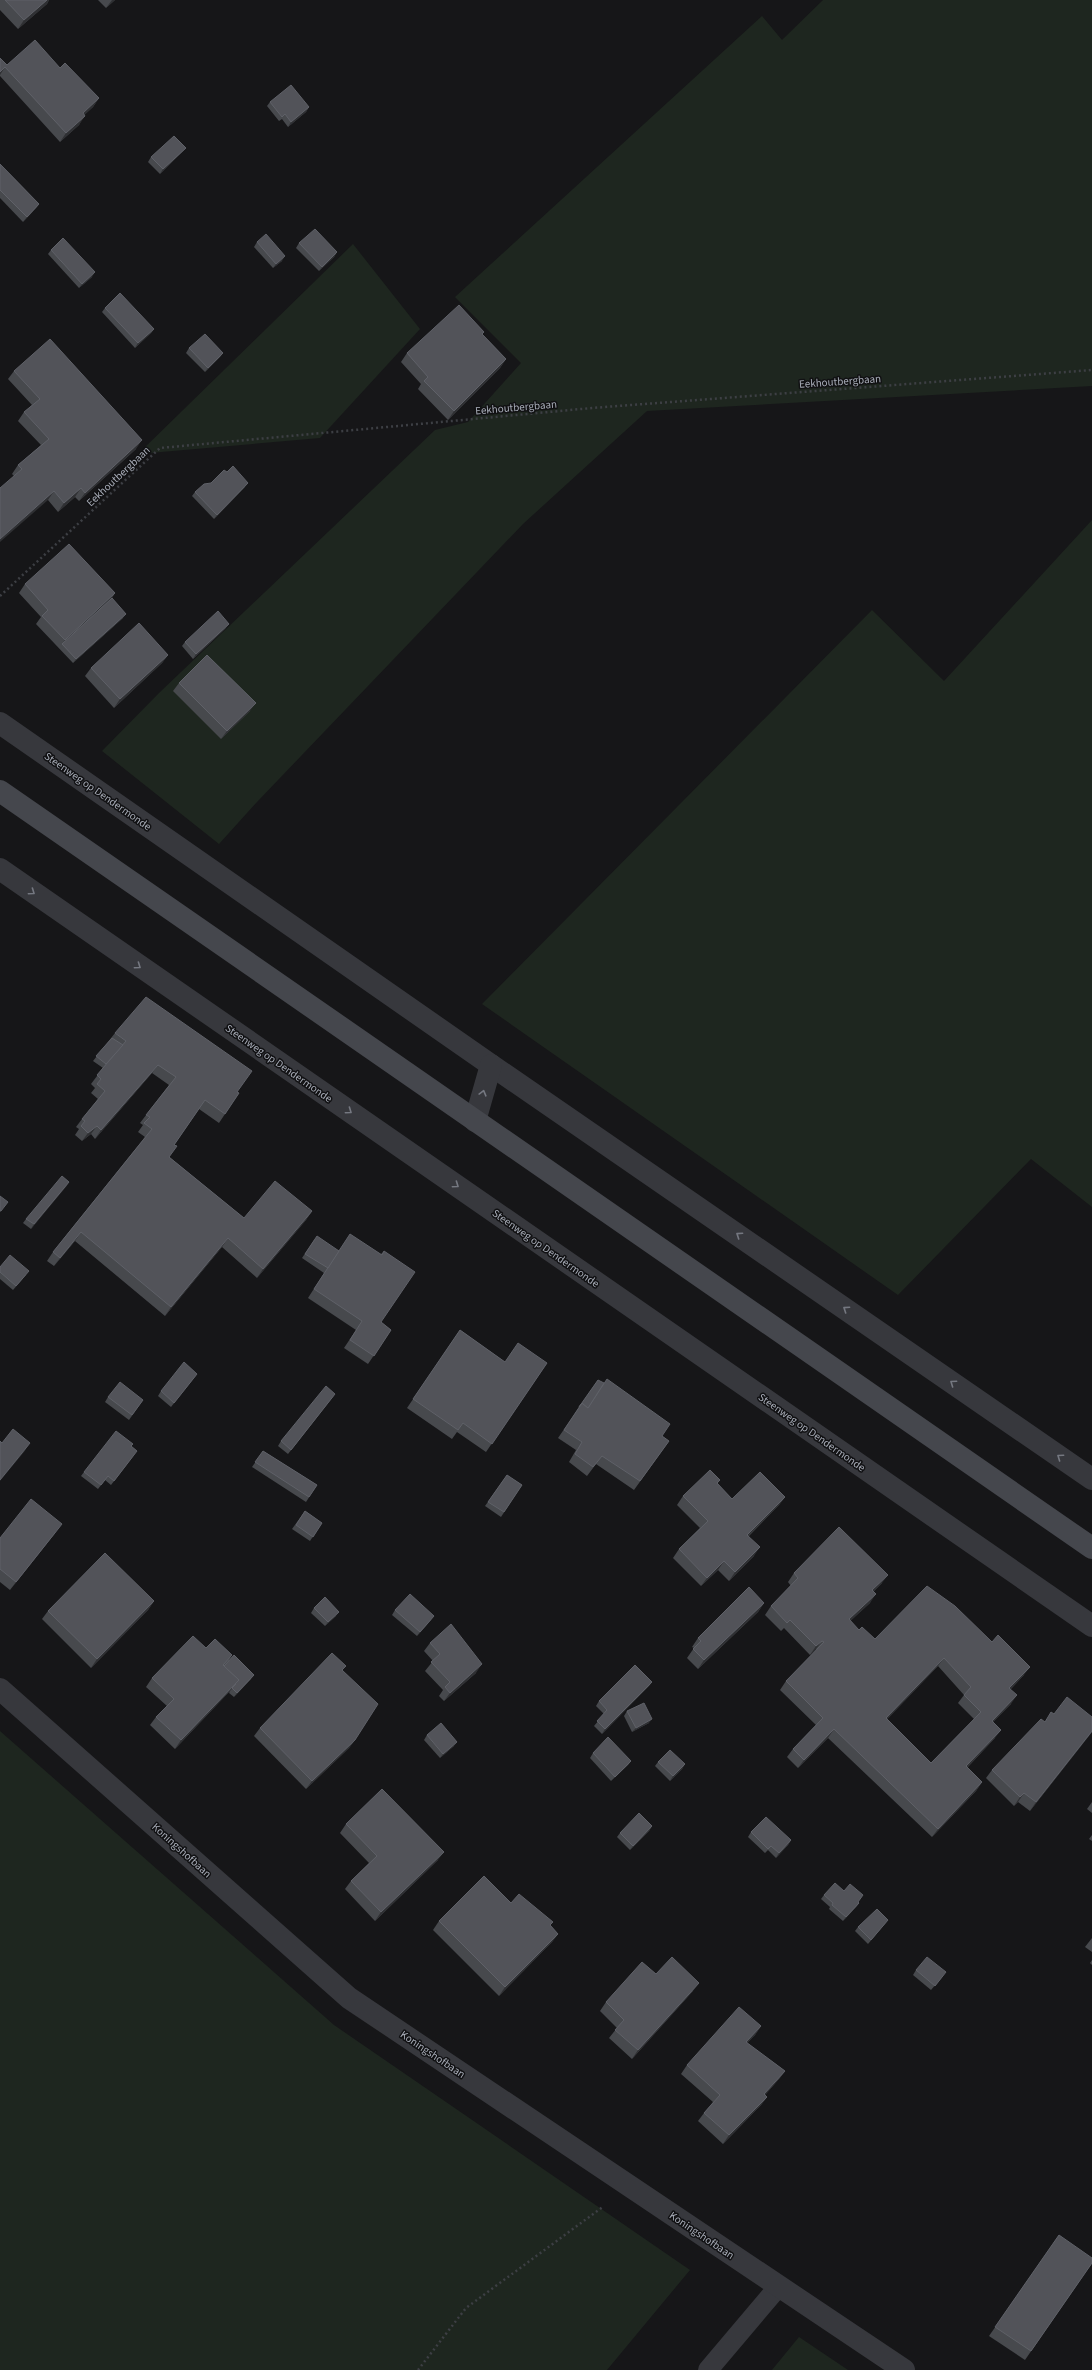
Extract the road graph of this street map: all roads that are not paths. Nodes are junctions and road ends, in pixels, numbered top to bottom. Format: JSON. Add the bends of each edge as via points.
{"nodes":[{"id":1,"x":0,"y":723,"type":"edge"},
{"id":2,"x":0,"y":791,"type":"edge"},
{"id":3,"x":0,"y":869,"type":"edge"},
{"id":4,"x":491,"y":1065,"type":"junction"},
{"id":5,"x":475,"y":1122,"type":"junction"},
{"id":6,"x":1092,"y":1479,"type":"edge"},
{"id":7,"x":1092,"y":1548,"type":"edge"},
{"id":8,"x":1092,"y":1626,"type":"edge"},
{"id":9,"x":0,"y":1689,"type":"edge"},
{"id":10,"x":779,"y":2286,"type":"junction"},
{"id":11,"x":708,"y":2370,"type":"edge"},
{"id":12,"x":904,"y":2370,"type":"edge"}],
"edges":[{"from":1,"to":4,"type":"street","name":"Steenweg op Dendermonde"},
{"from":2,"to":5,"type":"main road"},
{"from":3,"to":8,"type":"street","name":"Steenweg op Dendermonde","one_way":true},
{"from":5,"to":4,"type":"street","one_way":true},
{"from":6,"to":4,"type":"street","name":"Steenweg op Dendermonde","one_way":true},
{"from":5,"to":7,"type":"main road"},
{"from":9,"to":10,"type":"street","name":"Koningshofbaan","via":[[348,1998]]},
{"from":10,"to":11,"type":"lane"},
{"from":10,"to":12,"type":"street","name":"Koningshofbaan"}]}
